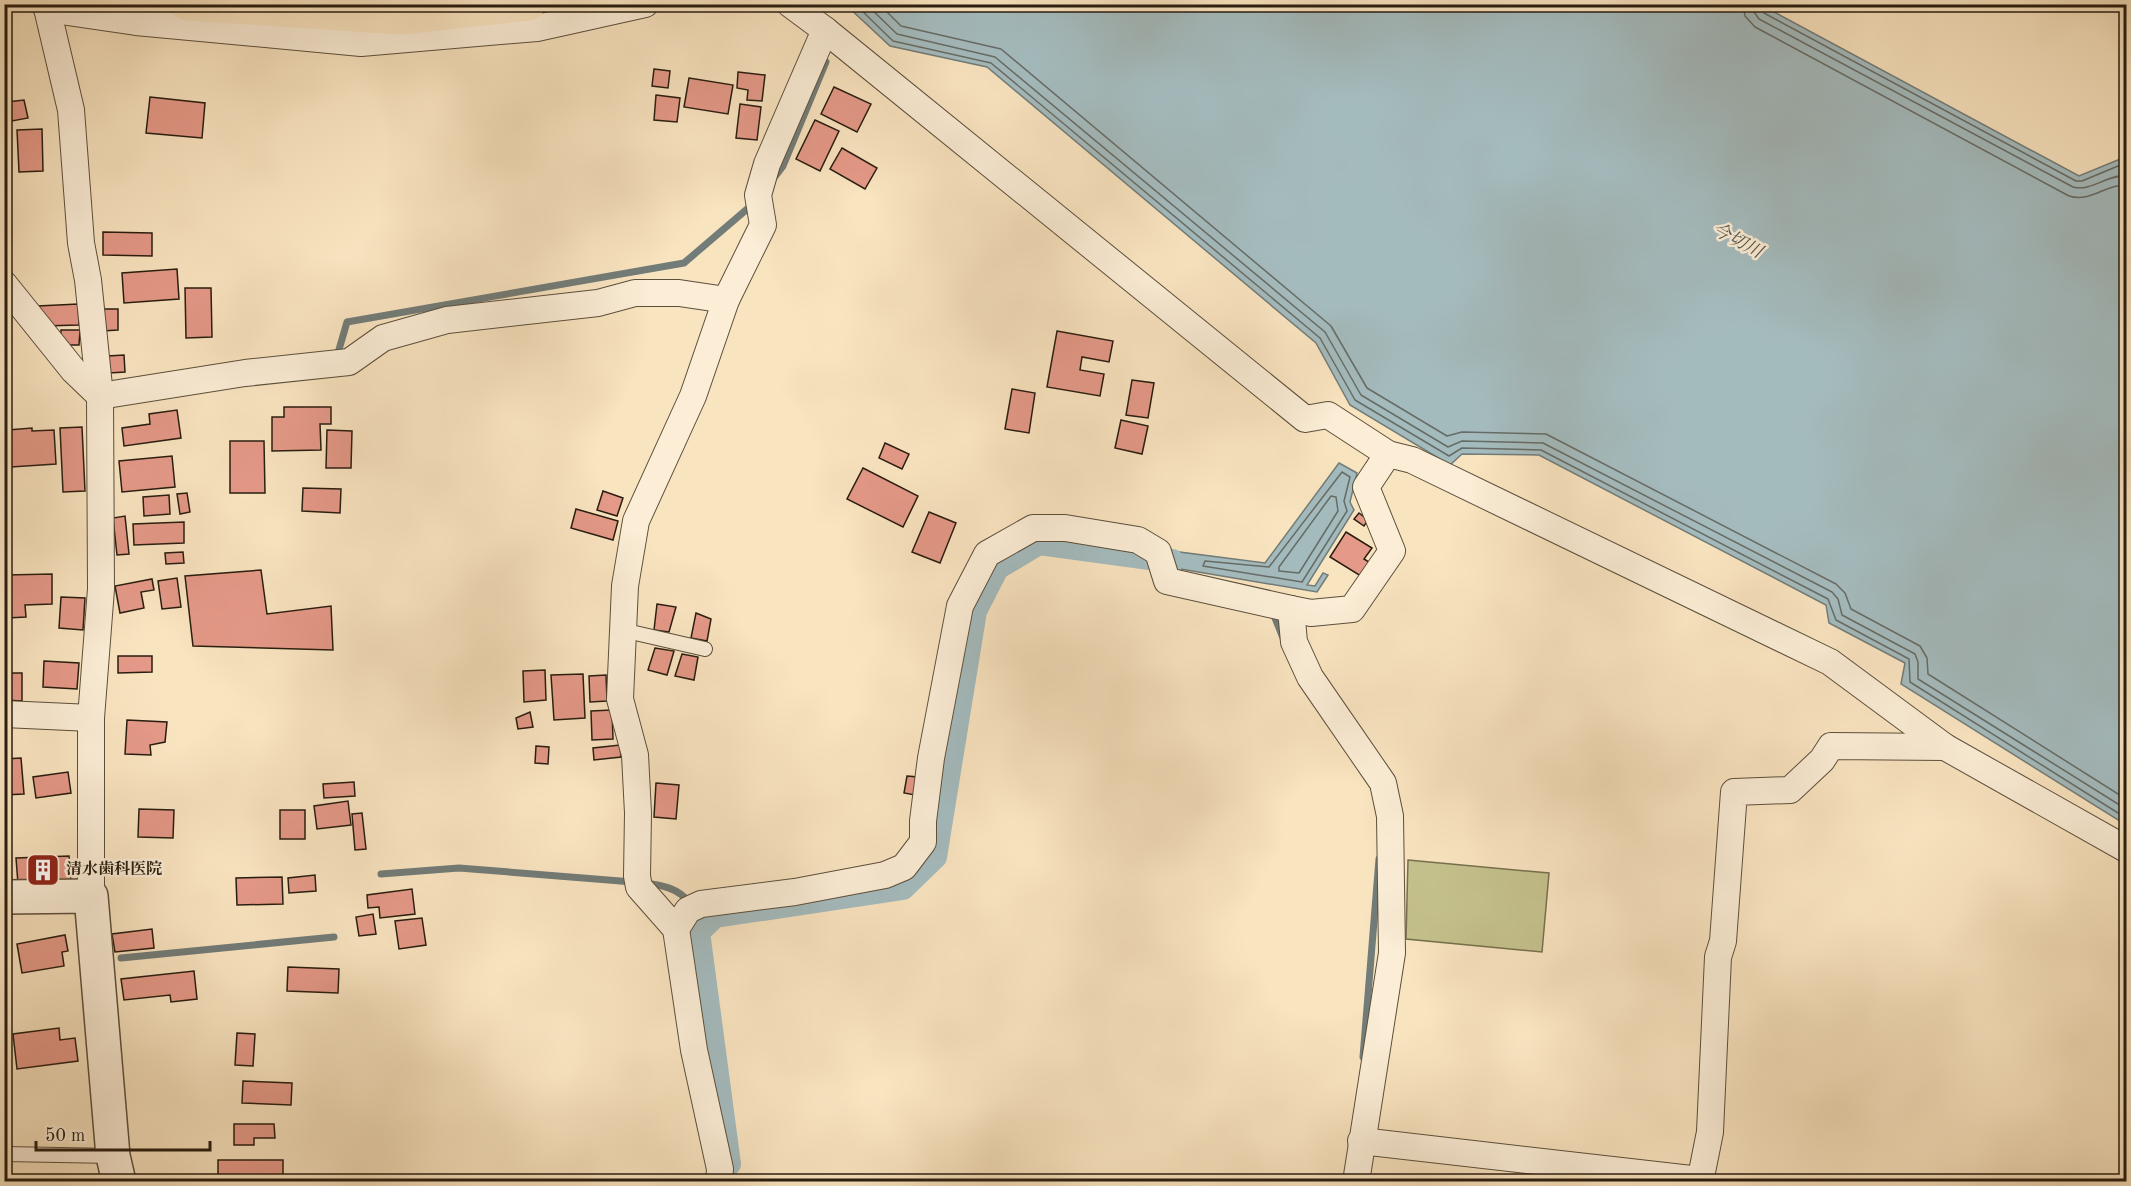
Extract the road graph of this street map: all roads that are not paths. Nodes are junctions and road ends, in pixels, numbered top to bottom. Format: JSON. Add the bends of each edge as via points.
{"nodes":[{"id":1,"x":187,"y":4,"type":"edge"},
{"id":2,"x":529,"y":4,"type":"edge"},
{"id":3,"x":645,"y":4,"type":"edge"},
{"id":4,"x":790,"y":4,"type":"edge"},
{"id":5,"x":46,"y":7,"type":"edge"},
{"id":6,"x":825,"y":30,"type":"junction"},
{"id":7,"x":4,"y":284,"type":"edge"},
{"id":8,"x":726,"y":300,"type":"junction"},
{"id":9,"x":100,"y":396,"type":"junction"},
{"id":10,"x":1388,"y":454,"type":"junction"},
{"id":11,"x":1291,"y":609,"type":"junction"},
{"id":12,"x":622,"y":630,"type":"junction"},
{"id":13,"x":705,"y":649,"type":"dead end"},
{"id":14,"x":4,"y":714,"type":"edge"},
{"id":15,"x":91,"y":718,"type":"junction"},
{"id":16,"x":1945,"y":747,"type":"junction"},
{"id":17,"x":2127,"y":849,"type":"edge"},
{"id":18,"x":91,"y":896,"type":"junction"},
{"id":19,"x":4,"y":897,"type":"edge"},
{"id":20,"x":688,"y":914,"type":"junction"},
{"id":21,"x":1361,"y":1141,"type":"junction"},
{"id":22,"x":4,"y":1154,"type":"edge"},
{"id":23,"x":116,"y":1169,"type":"edge"},
{"id":24,"x":1700,"y":1181,"type":"edge"},
{"id":25,"x":719,"y":1182,"type":"edge"},
{"id":26,"x":1356,"y":1182,"type":"edge"}],
"edges":[{"from":1,"to":2,"type":"main road","via":[[400,18]]},
{"from":3,"to":5,"type":"street","via":[[537,28],[361,43],[136,22]]},
{"from":4,"to":6,"type":"street"},
{"from":5,"to":9,"type":"street","via":[[71,110],[81,243]]},
{"from":6,"to":8,"type":"street","via":[[758,195],[763,225]]},
{"from":6,"to":10,"type":"street","via":[[1305,419],[1328,415]]},
{"from":7,"to":9,"type":"street","via":[[74,371]]},
{"from":8,"to":9,"type":"street","via":[[679,293],[635,293],[598,303],[447,320],[383,338],[349,362],[245,373]]},
{"from":8,"to":12,"type":"street","via":[[693,396],[636,521]]},
{"from":9,"to":15,"type":"street","via":[[101,589]]},
{"from":10,"to":11,"type":"street","via":[[1366,487],[1392,551],[1352,609],[1311,613]]},
{"from":10,"to":16,"type":"street","via":[[1412,460],[1830,662]]},
{"from":11,"to":20,"type":"street","via":[[1167,581],[1161,561],[1138,540],[1065,528],[1033,528],[987,554],[960,606],[931,758],[923,842],[904,867],[885,875]]},
{"from":11,"to":21,"type":"street","via":[[1294,642],[1310,678],[1383,783],[1390,816],[1392,953]]},
{"from":12,"to":13,"type":"lane"},
{"from":12,"to":20,"type":"street","via":[[620,699],[635,755],[638,881]]},
{"from":14,"to":15,"type":"street"},
{"from":15,"to":18,"type":"street"},
{"from":16,"to":17,"type":"street"},
{"from":16,"to":24,"type":"street","via":[[1831,746],[1790,790],[1734,792],[1724,941],[1718,957],[1710,1132]]},
{"from":18,"to":19,"type":"street"},
{"from":18,"to":23,"type":"street"},
{"from":20,"to":25,"type":"street","via":[[694,1050],[720,1169]]},
{"from":21,"to":24,"type":"street"},
{"from":21,"to":26,"type":"street"},
{"from":22,"to":23,"type":"lane"}]}
